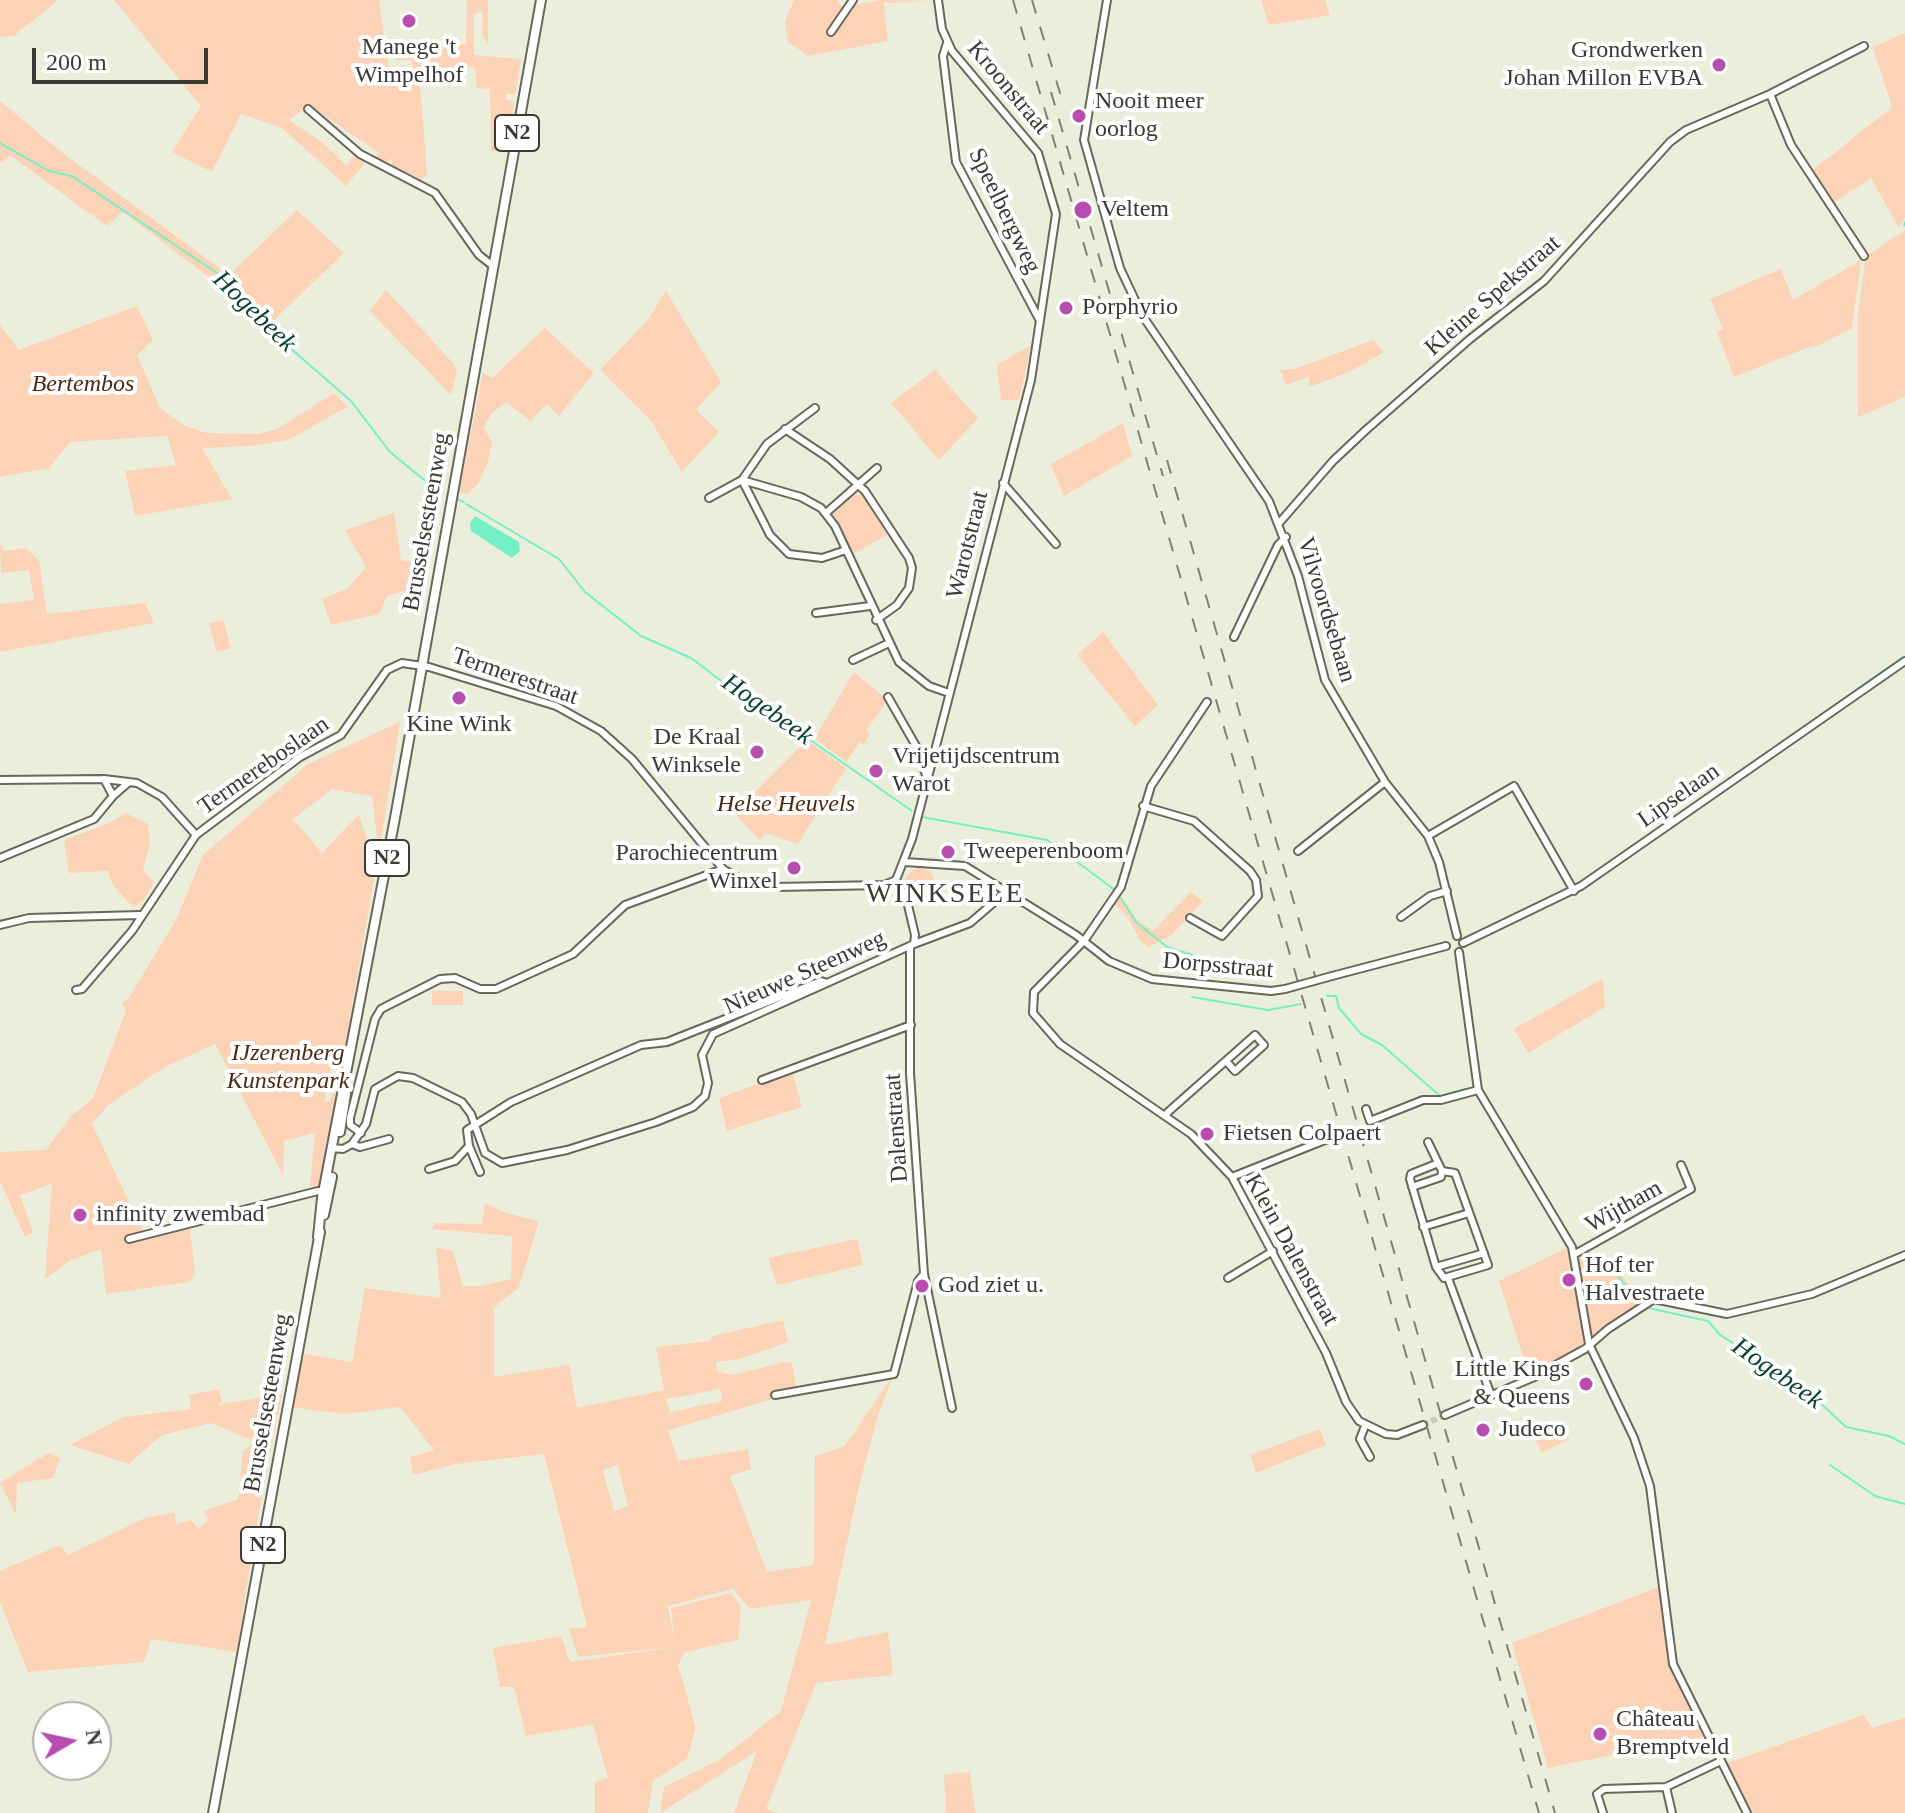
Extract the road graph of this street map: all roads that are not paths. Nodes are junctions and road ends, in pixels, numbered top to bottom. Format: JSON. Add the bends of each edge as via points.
{"nodes":[{"id":1,"x":541,"y":0,"type":"edge"},
{"id":2,"x":853,"y":0,"type":"edge"},
{"id":3,"x":938,"y":0,"type":"edge"},
{"id":4,"x":1107,"y":0,"type":"edge"},
{"id":5,"x":831,"y":32,"type":"dead end"},
{"id":6,"x":947,"y":43,"type":"junction"},
{"id":7,"x":1864,"y":46,"type":"dead end"},
{"id":8,"x":952,"y":51,"type":"junction"},
{"id":9,"x":945,"y":65,"type":"junction"},
{"id":10,"x":1770,"y":94,"type":"junction"},
{"id":11,"x":308,"y":109,"type":"dead end"},
{"id":12,"x":1056,"y":214,"type":"joint"},
{"id":13,"x":1864,"y":256,"type":"dead end"},
{"id":14,"x":493,"y":266,"type":"junction"},
{"id":15,"x":1040,"y":321,"type":"junction"},
{"id":16,"x":815,"y":408,"type":"dead end"},
{"id":17,"x":785,"y":429,"type":"junction"},
{"id":18,"x":877,"y":468,"type":"dead end"},
{"id":19,"x":742,"y":480,"type":"junction"},
{"id":20,"x":1003,"y":483,"type":"junction"},
{"id":21,"x":859,"y":486,"type":"junction"},
{"id":22,"x":709,"y":498,"type":"dead end"},
{"id":23,"x":826,"y":513,"type":"junction"},
{"id":24,"x":1280,"y":522,"type":"junction"},
{"id":25,"x":1286,"y":537,"type":"junction"},
{"id":26,"x":1056,"y":544,"type":"dead end"},
{"id":27,"x":846,"y":550,"type":"junction"},
{"id":28,"x":870,"y":606,"type":"junction"},
{"id":29,"x":816,"y":613,"type":"dead end"},
{"id":30,"x":876,"y":620,"type":"junction"},
{"id":31,"x":1234,"y":637,"type":"dead end"},
{"id":32,"x":887,"y":644,"type":"junction"},
{"id":33,"x":853,"y":660,"type":"dead end"},
{"id":34,"x":1905,"y":661,"type":"edge"},
{"id":35,"x":422,"y":666,"type":"junction"},
{"id":36,"x":949,"y":693,"type":"junction"},
{"id":37,"x":888,"y":697,"type":"dead end"},
{"id":38,"x":1207,"y":702,"type":"dead end"},
{"id":39,"x":926,"y":775,"type":"junction"},
{"id":40,"x":104,"y":779,"type":"junction"},
{"id":41,"x":0,"y":780,"type":"edge"},
{"id":42,"x":130,"y":782,"type":"junction"},
{"id":43,"x":1385,"y":782,"type":"junction"},
{"id":44,"x":113,"y":796,"type":"junction"},
{"id":45,"x":1143,"y":806,"type":"junction"},
{"id":46,"x":196,"y":835,"type":"junction"},
{"id":47,"x":1428,"y":836,"type":"junction"},
{"id":48,"x":1298,"y":851,"type":"dead end"},
{"id":49,"x":0,"y":858,"type":"edge"},
{"id":50,"x":905,"y":862,"type":"junction"},
{"id":51,"x":723,"y":869,"type":"junction"},
{"id":52,"x":896,"y":880,"type":"junction"},
{"id":53,"x":1447,"y":891,"type":"junction"},
{"id":54,"x":1574,"y":891,"type":"junction"},
{"id":55,"x":1006,"y":892,"type":"junction"},
{"id":56,"x":140,"y":915,"type":"junction"},
{"id":57,"x":1401,"y":917,"type":"dead end"},
{"id":58,"x":1190,"y":918,"type":"dead end"},
{"id":59,"x":0,"y":925,"type":"edge"},
{"id":60,"x":1457,"y":936,"type":"junction"},
{"id":61,"x":1084,"y":941,"type":"junction"},
{"id":62,"x":1463,"y":943,"type":"junction"},
{"id":63,"x":912,"y":945,"type":"junction"},
{"id":64,"x":1446,"y":946,"type":"junction"},
{"id":65,"x":1459,"y":952,"type":"junction"},
{"id":66,"x":827,"y":983,"type":"junction"},
{"id":67,"x":76,"y":990,"type":"dead end"},
{"id":68,"x":911,"y":1025,"type":"junction"},
{"id":69,"x":1226,"y":1061,"type":"junction"},
{"id":70,"x":762,"y":1080,"type":"dead end"},
{"id":71,"x":1478,"y":1090,"type":"junction"},
{"id":72,"x":1366,"y":1109,"type":"dead end"},
{"id":73,"x":1166,"y":1115,"type":"junction"},
{"id":74,"x":474,"y":1124,"type":"junction"},
{"id":75,"x":361,"y":1133,"type":"junction"},
{"id":76,"x":1335,"y":1136,"type":"dead end"},
{"id":77,"x":389,"y":1139,"type":"dead end"},
{"id":78,"x":1428,"y":1142,"type":"dead end"},
{"id":79,"x":352,"y":1144,"type":"junction"},
{"id":80,"x":469,"y":1146,"type":"junction"},
{"id":81,"x":334,"y":1148,"type":"junction"},
{"id":82,"x":1436,"y":1164,"type":"junction"},
{"id":83,"x":1681,"y":1165,"type":"dead end"},
{"id":84,"x":429,"y":1169,"type":"dead end"},
{"id":85,"x":1442,"y":1171,"type":"junction"},
{"id":86,"x":480,"y":1172,"type":"dead end"},
{"id":87,"x":1232,"y":1177,"type":"junction"},
{"id":88,"x":1412,"y":1187,"type":"junction"},
{"id":89,"x":326,"y":1192,"type":"junction"},
{"id":90,"x":1469,"y":1213,"type":"junction"},
{"id":91,"x":1423,"y":1227,"type":"junction"},
{"id":92,"x":129,"y":1239,"type":"dead end"},
{"id":93,"x":1273,"y":1251,"type":"junction"},
{"id":94,"x":1484,"y":1253,"type":"junction"},
{"id":95,"x":1575,"y":1254,"type":"junction"},
{"id":96,"x":1905,"y":1255,"type":"edge"},
{"id":97,"x":1436,"y":1267,"type":"junction"},
{"id":98,"x":924,"y":1274,"type":"junction"},
{"id":99,"x":1228,"y":1278,"type":"dead end"},
{"id":100,"x":1448,"y":1278,"type":"junction"},
{"id":101,"x":1589,"y":1344,"type":"junction"},
{"id":102,"x":775,"y":1395,"type":"dead end"},
{"id":103,"x":1491,"y":1395,"type":"junction"},
{"id":104,"x":952,"y":1408,"type":"dead end"},
{"id":105,"x":1445,"y":1415,"type":"tunnel mouth"},
{"id":106,"x":1423,"y":1425,"type":"tunnel mouth"},
{"id":107,"x":1365,"y":1426,"type":"junction"},
{"id":108,"x":1370,"y":1457,"type":"dead end"},
{"id":109,"x":1721,"y":1761,"type":"junction"},
{"id":110,"x":1666,"y":1787,"type":"junction"},
{"id":111,"x":213,"y":1813,"type":"edge"},
{"id":112,"x":1603,"y":1813,"type":"edge"},
{"id":113,"x":1672,"y":1813,"type":"edge"},
{"id":114,"x":1747,"y":1813,"type":"edge"}],
"edges":[{"from":1,"to":14,"type":"main road","name":"Brusselsesteenweg","number":"N2"},
{"from":2,"to":5,"type":"street"},
{"from":3,"to":6,"type":"street","name":"Kroonstraat"},
{"from":4,"to":24,"type":"street","name":"Vilvoordsebaan","via":[[1084,140],[1120,268],[1135,304]]},
{"from":6,"to":8,"type":"street","name":"Kroonstraat"},
{"from":6,"to":9,"type":"street","name":"Speelbergweg"},
{"from":7,"to":10,"type":"street","name":"Kleine Spekstraat"},
{"from":8,"to":9,"type":"street"},
{"from":8,"to":12,"type":"street","name":"Kroonstraat","via":[[1038,153]]},
{"from":9,"to":15,"type":"street","name":"Speelbergweg","via":[[956,162]]},
{"from":10,"to":13,"type":"street","via":[[1791,145]]},
{"from":10,"to":24,"type":"street","name":"Kleine Spekstraat","via":[[1670,142],[1544,281],[1366,430]]},
{"from":11,"to":14,"type":"street","via":[[360,154],[435,193],[479,255]]},
{"from":12,"to":15,"type":"street","name":"Warotstraat"},
{"from":14,"to":35,"type":"main road","name":"Brusselsesteenweg","number":"N2"},
{"from":15,"to":20,"type":"street","name":"Warotstraat","via":[[1031,380]]},
{"from":16,"to":17,"type":"street"},
{"from":17,"to":19,"type":"street","via":[[767,444]]},
{"from":17,"to":21,"type":"street"},
{"from":18,"to":21,"type":"street"},
{"from":19,"to":22,"type":"street"},
{"from":19,"to":23,"type":"street","via":[[801,497]]},
{"from":19,"to":27,"type":"street","via":[[770,535],[789,554],[822,558]]},
{"from":20,"to":26,"type":"street"},
{"from":20,"to":36,"type":"street","name":"Warotstraat"},
{"from":21,"to":23,"type":"street"},
{"from":21,"to":30,"type":"street","via":[[912,568],[909,588]]},
{"from":23,"to":27,"type":"street"},
{"from":24,"to":25,"type":"street","name":"Vilvoordsebaan"},
{"from":25,"to":31,"type":"street"},
{"from":25,"to":43,"type":"street","name":"Vilvoordsebaan","via":[[1325,680]]},
{"from":27,"to":28,"type":"street"},
{"from":28,"to":29,"type":"street"},
{"from":28,"to":30,"type":"street"},
{"from":30,"to":32,"type":"street"},
{"from":32,"to":33,"type":"street"},
{"from":32,"to":36,"type":"street","via":[[908,671]]},
{"from":34,"to":54,"type":"street","name":"Lipselaan"},
{"from":35,"to":46,"type":"street","name":"Termereboslaan","via":[[402,663],[389,668],[341,735],[300,757]]},
{"from":35,"to":51,"type":"street","name":"Termerestraat","via":[[556,706],[601,731],[632,759]]},
{"from":35,"to":81,"type":"main road","name":"Brusselsesteenweg","number":"N2"},
{"from":36,"to":39,"type":"street","name":"Warotstraat"},
{"from":37,"to":39,"type":"street"},
{"from":38,"to":45,"type":"street","name":"Klein Dalenstraat"},
{"from":39,"to":50,"type":"street","name":"Warotstraat"},
{"from":40,"to":41,"type":"street"},
{"from":40,"to":42,"type":"street"},
{"from":40,"to":44,"type":"street"},
{"from":42,"to":44,"type":"street"},
{"from":42,"to":46,"type":"street","via":[[162,797]]},
{"from":43,"to":47,"type":"street","name":"Vilvoordsebaan"},
{"from":43,"to":48,"type":"street"},
{"from":44,"to":49,"type":"street","via":[[94,819]]},
{"from":45,"to":58,"type":"street","via":[[1194,821],[1256,880],[1258,896],[1222,936]]},
{"from":45,"to":61,"type":"street","name":"Klein Dalenstraat","via":[[1121,887]]},
{"from":46,"to":56,"type":"street","name":"Termereboslaan"},
{"from":47,"to":53,"type":"street","name":"Vilvoordsebaan"},
{"from":47,"to":54,"type":"street","via":[[1514,786]]},
{"from":50,"to":52,"type":"street","name":"Warotstraat"},
{"from":50,"to":55,"type":"street","name":"Dorpsstraat","via":[[965,866]]},
{"from":51,"to":52,"type":"street","via":[[774,887],[884,885]]},
{"from":51,"to":75,"type":"street","via":[[625,905],[573,954],[496,989],[440,979],[381,1009],[350,1118],[350,1125]]},
{"from":52,"to":63,"type":"street","name":"Dalenstraat","via":[[907,901],[915,935]]},
{"from":53,"to":57,"type":"street","via":[[1430,896]]},
{"from":53,"to":60,"type":"street","name":"Vilvoordsebaan"},
{"from":54,"to":62,"type":"street","name":"Lipselaan"},
{"from":55,"to":61,"type":"street","name":"Dorpsstraat"},
{"from":55,"to":63,"type":"street","via":[[977,920]]},
{"from":56,"to":59,"type":"street","via":[[44,917]]},
{"from":56,"to":67,"type":"street","name":"Termereboslaan","via":[[132,931]]},
{"from":60,"to":62,"type":"street"},
{"from":60,"to":64,"type":"street"},
{"from":61,"to":64,"type":"street","name":"Dorpsstraat","bridge":true,"via":[[1119,966],[1152,979],[1271,991]]},
{"from":61,"to":73,"type":"street","name":"Klein Dalenstraat","via":[[1034,992],[1033,1013],[1060,1044]]},
{"from":62,"to":65,"type":"street"},
{"from":63,"to":66,"type":"street","name":"Nieuwe Steenweg"},
{"from":63,"to":68,"type":"street","name":"Dalenstraat"},
{"from":64,"to":65,"type":"street"},
{"from":65,"to":71,"type":"street"},
{"from":66,"to":74,"type":"street","via":[[667,1042],[641,1045],[511,1102]]},
{"from":66,"to":74,"type":"street","name":"Nieuwe Steenweg","via":[[713,1034],[702,1055],[705,1096],[693,1107],[656,1122],[567,1150],[502,1163],[485,1153]]},
{"from":68,"to":70,"type":"street"},
{"from":68,"to":98,"type":"street","name":"Dalenstraat"},
{"from":69,"to":69,"type":"street","via":[[1255,1035],[1264,1045],[1235,1071]]},
{"from":69,"to":73,"type":"street"},
{"from":71,"to":72,"type":"street","via":[[1423,1100],[1370,1121]]},
{"from":71,"to":95,"type":"street"},
{"from":73,"to":87,"type":"street","name":"Klein Dalenstraat"},
{"from":74,"to":75,"type":"street","name":"Nieuwe Steenweg","via":[[467,1108],[452,1096],[398,1076],[375,1089]]},
{"from":74,"to":80,"type":"street","via":[[467,1130]]},
{"from":75,"to":79,"type":"street","name":"Nieuwe Steenweg"},
{"from":76,"to":87,"type":"street"},
{"from":77,"to":79,"type":"street","via":[[360,1147]]},
{"from":78,"to":82,"type":"street"},
{"from":79,"to":81,"type":"street"},
{"from":80,"to":84,"type":"street","via":[[455,1161]]},
{"from":80,"to":86,"type":"street"},
{"from":81,"to":89,"type":"main road","name":"Brusselsesteenweg","number":"N2"},
{"from":82,"to":85,"type":"street"},
{"from":82,"to":88,"type":"street","via":[[1411,1174]]},
{"from":83,"to":95,"type":"street","name":"Wijtham","via":[[1691,1189]]},
{"from":85,"to":88,"type":"street","via":[[1441,1177]]},
{"from":85,"to":90,"type":"street","via":[[1455,1173]]},
{"from":87,"to":93,"type":"street","name":"Klein Dalenstraat"},
{"from":88,"to":91,"type":"street"},
{"from":89,"to":92,"type":"street"},
{"from":89,"to":111,"type":"main road","name":"Brusselsesteenweg","number":"N2"},
{"from":90,"to":91,"type":"street"},
{"from":90,"to":94,"type":"street"},
{"from":91,"to":97,"type":"street"},
{"from":93,"to":99,"type":"street"},
{"from":93,"to":107,"type":"street","name":"Klein Dalenstraat","via":[[1336,1372],[1346,1402]]},
{"from":94,"to":97,"type":"street"},
{"from":94,"to":100,"type":"street","via":[[1488,1265]]},
{"from":95,"to":101,"type":"street"},
{"from":96,"to":101,"type":"street","via":[[1826,1289],[1727,1314],[1654,1299]]},
{"from":97,"to":100,"type":"street","via":[[1439,1276]]},
{"from":98,"to":102,"type":"street","name":"Dalenstraat","via":[[918,1279],[894,1374]]},
{"from":98,"to":104,"type":"street"},
{"from":100,"to":103,"type":"street"},
{"from":101,"to":103,"type":"street"},
{"from":101,"to":109,"type":"street","via":[[1645,1467],[1673,1664]]},
{"from":103,"to":105,"type":"street"},
{"from":106,"to":107,"type":"street","via":[[1397,1435]]},
{"from":107,"to":108,"type":"street","via":[[1360,1439]]},
{"from":109,"to":110,"type":"street"},
{"from":109,"to":114,"type":"street"},
{"from":110,"to":112,"type":"street","via":[[1604,1789],[1597,1794]]},
{"from":110,"to":113,"type":"street"}]}
